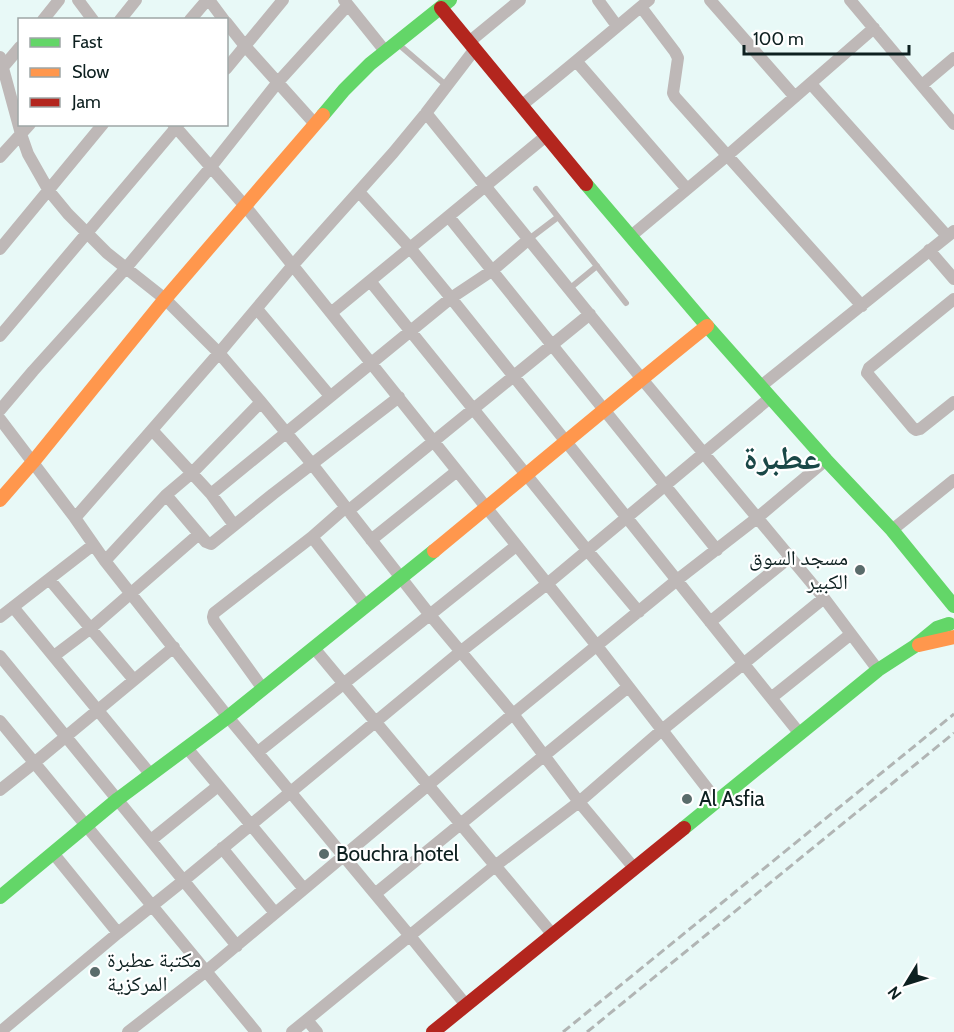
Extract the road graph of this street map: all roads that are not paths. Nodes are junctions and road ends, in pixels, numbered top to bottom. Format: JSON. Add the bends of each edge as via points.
{"nodes":[{"id":1,"x":59,"y":0,"type":"edge"},
{"id":2,"x":78,"y":0,"type":"edge"},
{"id":3,"x":136,"y":0,"type":"edge"},
{"id":4,"x":208,"y":0,"type":"edge"},
{"id":5,"x":283,"y":0,"type":"edge"},
{"id":6,"x":520,"y":0,"type":"edge"},
{"id":7,"x":598,"y":0,"type":"edge"},
{"id":8,"x":710,"y":0,"type":"edge"},
{"id":9,"x":850,"y":0,"type":"edge"},
{"id":10,"x":346,"y":2,"type":"edge"},
{"id":11,"x":446,"y":4,"type":"edge"},
{"id":12,"x":645,"y":4,"type":"edge"},
{"id":13,"x":45,"y":18,"type":"edge"},
{"id":14,"x":92,"y":18,"type":"edge"},
{"id":15,"x":122,"y":18,"type":"edge"},
{"id":16,"x":192,"y":18,"type":"edge"},
{"id":17,"x":223,"y":18,"type":"edge"},
{"id":18,"x":228,"y":25,"type":"edge"},
{"id":19,"x":617,"y":26,"type":"junction"},
{"id":20,"x":874,"y":28,"type":"junction"},
{"id":21,"x":245,"y":46,"type":"junction"},
{"id":22,"x":390,"y":46,"type":"junction"},
{"id":23,"x":472,"y":46,"type":"junction"},
{"id":24,"x":18,"y":49,"type":"edge"},
{"id":25,"x":954,"y":58,"type":"edge"},
{"id":26,"x":2,"y":62,"type":"edge"},
{"id":27,"x":577,"y":62,"type":"junction"},
{"id":28,"x":228,"y":67,"type":"edge"},
{"id":29,"x":278,"y":82,"type":"junction"},
{"id":30,"x":811,"y":84,"type":"junction"},
{"id":31,"x":922,"y":85,"type":"junction"},
{"id":32,"x":447,"y":86,"type":"junction"},
{"id":33,"x":795,"y":98,"type":"junction"},
{"id":34,"x":522,"y":105,"type":"junction"},
{"id":35,"x":426,"y":113,"type":"junction"},
{"id":36,"x":18,"y":123,"type":"edge"},
{"id":37,"x":315,"y":124,"type":"junction"},
{"id":38,"x":954,"y":124,"type":"edge"},
{"id":39,"x":19,"y":126,"type":"edge"},
{"id":40,"x":28,"y":126,"type":"edge"},
{"id":41,"x":101,"y":126,"type":"edge"},
{"id":42,"x":176,"y":126,"type":"edge"},
{"id":43,"x":21,"y":134,"type":"junction"},
{"id":44,"x":546,"y":136,"type":"junction"},
{"id":45,"x":728,"y":155,"type":"junction"},
{"id":46,"x":0,"y":157,"type":"edge"},
{"id":47,"x":210,"y":168,"type":"junction"},
{"id":48,"x":485,"y":186,"type":"junction"},
{"id":49,"x":536,"y":189,"type":"dead end"},
{"id":50,"x":687,"y":189,"type":"junction"},
{"id":51,"x":49,"y":191,"type":"junction"},
{"id":52,"x":359,"y":192,"type":"junction"},
{"id":53,"x":244,"y":206,"type":"junction"},
{"id":54,"x":449,"y":217,"type":"junction"},
{"id":55,"x":558,"y":217,"type":"junction"},
{"id":56,"x":87,"y":233,"type":"junction"},
{"id":57,"x":951,"y":234,"type":"edge"},
{"id":58,"x":630,"y":236,"type":"junction"},
{"id":59,"x":529,"y":239,"type":"junction"},
{"id":60,"x":410,"y":248,"type":"junction"},
{"id":61,"x":0,"y":249,"type":"edge"},
{"id":62,"x":929,"y":250,"type":"junction"},
{"id":63,"x":293,"y":265,"type":"junction"},
{"id":64,"x":597,"y":266,"type":"junction"},
{"id":65,"x":126,"y":268,"type":"junction"},
{"id":66,"x":493,"y":270,"type":"junction"},
{"id":67,"x":954,"y":279,"type":"edge"},
{"id":68,"x":370,"y":281,"type":"junction"},
{"id":69,"x":569,"y":289,"type":"junction"},
{"id":70,"x":451,"y":298,"type":"junction"},
{"id":71,"x":954,"y":298,"type":"edge"},
{"id":72,"x":165,"y":299,"type":"junction"},
{"id":73,"x":626,"y":303,"type":"dead end"},
{"id":74,"x":862,"y":306,"type":"junction"},
{"id":75,"x":257,"y":309,"type":"junction"},
{"id":76,"x":331,"y":313,"type":"junction"},
{"id":77,"x":590,"y":314,"type":"junction"},
{"id":78,"x":707,"y":326,"type":"junction"},
{"id":79,"x":410,"y":331,"type":"junction"},
{"id":80,"x":0,"y":336,"type":"edge"},
{"id":81,"x":552,"y":344,"type":"junction"},
{"id":82,"x":219,"y":353,"type":"junction"},
{"id":83,"x":372,"y":363,"type":"junction"},
{"id":84,"x":513,"y":376,"type":"junction"},
{"id":85,"x":642,"y":379,"type":"junction"},
{"id":86,"x":761,"y":386,"type":"junction"},
{"id":87,"x":330,"y":396,"type":"junction"},
{"id":88,"x":399,"y":397,"type":"junction"},
{"id":89,"x":771,"y":397,"type":"junction"},
{"id":90,"x":261,"y":402,"type":"junction"},
{"id":91,"x":954,"y":402,"type":"edge"},
{"id":92,"x":473,"y":408,"type":"junction"},
{"id":93,"x":604,"y":409,"type":"junction"},
{"id":94,"x":0,"y":410,"type":"edge"},
{"id":95,"x":0,"y":419,"type":"edge"},
{"id":96,"x":152,"y":430,"type":"junction"},
{"id":97,"x":286,"y":432,"type":"junction"},
{"id":98,"x":434,"y":441,"type":"junction"},
{"id":99,"x":566,"y":441,"type":"junction"},
{"id":100,"x":703,"y":453,"type":"junction"},
{"id":101,"x":826,"y":460,"type":"junction"},
{"id":102,"x":33,"y":462,"type":"junction"},
{"id":103,"x":312,"y":464,"type":"junction"},
{"id":104,"x":457,"y":471,"type":"junction"},
{"id":105,"x":192,"y":472,"type":"junction"},
{"id":106,"x":527,"y":475,"type":"junction"},
{"id":107,"x":954,"y":480,"type":"edge"},
{"id":108,"x":665,"y":484,"type":"junction"},
{"id":109,"x":211,"y":494,"type":"junction"},
{"id":110,"x":166,"y":495,"type":"junction"},
{"id":111,"x":0,"y":500,"type":"edge"},
{"id":112,"x":486,"y":508,"type":"junction"},
{"id":113,"x":347,"y":509,"type":"junction"},
{"id":114,"x":627,"y":517,"type":"junction"},
{"id":115,"x":75,"y":518,"type":"junction"},
{"id":116,"x":757,"y":518,"type":"junction"},
{"id":117,"x":234,"y":525,"type":"junction"},
{"id":118,"x":892,"y":530,"type":"junction"},
{"id":119,"x":199,"y":534,"type":"junction"},
{"id":120,"x":312,"y":537,"type":"junction"},
{"id":121,"x":371,"y":540,"type":"junction"},
{"id":122,"x":93,"y":545,"type":"junction"},
{"id":123,"x":516,"y":546,"type":"junction"},
{"id":124,"x":587,"y":550,"type":"junction"},
{"id":125,"x":717,"y":550,"type":"junction"},
{"id":126,"x":790,"y":557,"type":"junction"},
{"id":127,"x":105,"y":561,"type":"junction"},
{"id":128,"x":401,"y":578,"type":"junction"},
{"id":129,"x":49,"y":579,"type":"junction"},
{"id":130,"x":677,"y":580,"type":"junction"},
{"id":131,"x":547,"y":584,"type":"junction"},
{"id":132,"x":936,"y":585,"type":"junction"},
{"id":133,"x":131,"y":594,"type":"junction"},
{"id":134,"x":824,"y":598,"type":"junction"},
{"id":135,"x":366,"y":606,"type":"junction"},
{"id":136,"x":954,"y":606,"type":"edge"},
{"id":137,"x":13,"y":607,"type":"junction"},
{"id":138,"x":639,"y":612,"type":"junction"},
{"id":139,"x":430,"y":615,"type":"junction"},
{"id":140,"x":0,"y":617,"type":"edge"},
{"id":141,"x":710,"y":622,"type":"junction"},
{"id":142,"x":952,"y":627,"type":"edge"},
{"id":143,"x":91,"y":628,"type":"junction"},
{"id":144,"x":851,"y":634,"type":"junction"},
{"id":145,"x":597,"y":646,"type":"junction"},
{"id":146,"x":174,"y":647,"type":"junction"},
{"id":147,"x":314,"y":648,"type":"junction"},
{"id":148,"x":460,"y":652,"type":"junction"},
{"id":149,"x":0,"y":656,"type":"edge"},
{"id":150,"x":54,"y":656,"type":"junction"},
{"id":151,"x":743,"y":664,"type":"junction"},
{"id":152,"x":878,"y":670,"type":"junction"},
{"id":153,"x":134,"y":680,"type":"junction"},
{"id":154,"x":344,"y":684,"type":"junction"},
{"id":155,"x":628,"y":687,"type":"junction"},
{"id":156,"x":263,"y":689,"type":"junction"},
{"id":157,"x":771,"y":698,"type":"junction"},
{"id":158,"x":97,"y":710,"type":"junction"},
{"id":159,"x":513,"y":714,"type":"junction"},
{"id":160,"x":228,"y":717,"type":"junction"},
{"id":161,"x":0,"y":721,"type":"edge"},
{"id":162,"x":376,"y":722,"type":"junction"},
{"id":163,"x":662,"y":730,"type":"junction"},
{"id":164,"x":800,"y":734,"type":"junction"},
{"id":165,"x":67,"y":736,"type":"junction"},
{"id":166,"x":187,"y":748,"type":"junction"},
{"id":167,"x":258,"y":752,"type":"junction"},
{"id":168,"x":544,"y":755,"type":"junction"},
{"id":169,"x":34,"y":763,"type":"junction"},
{"id":170,"x":151,"y":775,"type":"junction"},
{"id":171,"x":428,"y":785,"type":"junction"},
{"id":172,"x":219,"y":786,"type":"junction"},
{"id":173,"x":0,"y":790,"type":"edge"},
{"id":174,"x":290,"y":792,"type":"junction"},
{"id":175,"x":118,"y":799,"type":"junction"},
{"id":176,"x":717,"y":801,"type":"junction"},
{"id":177,"x":579,"y":802,"type":"junction"},
{"id":178,"x":251,"y":824,"type":"junction"},
{"id":179,"x":460,"y":824,"type":"junction"},
{"id":180,"x":85,"y":825,"type":"junction"},
{"id":181,"x":151,"y":840,"type":"junction"},
{"id":182,"x":222,"y":848,"type":"junction"},
{"id":183,"x":53,"y":853,"type":"junction"},
{"id":184,"x":343,"y":856,"type":"junction"},
{"id":185,"x":495,"y":866,"type":"junction"},
{"id":186,"x":634,"y":868,"type":"junction"},
{"id":187,"x":183,"y":881,"type":"junction"},
{"id":188,"x":304,"y":889,"type":"junction"},
{"id":189,"x":375,"y":894,"type":"junction"},
{"id":190,"x":0,"y":897,"type":"edge"},
{"id":191,"x":151,"y":907,"type":"junction"},
{"id":192,"x":275,"y":913,"type":"junction"},
{"id":193,"x":118,"y":933,"type":"junction"},
{"id":194,"x":553,"y":934,"type":"junction"},
{"id":195,"x":410,"y":936,"type":"junction"},
{"id":196,"x":237,"y":946,"type":"junction"},
{"id":197,"x":205,"y":972,"type":"junction"},
{"id":198,"x":466,"y":1005,"type":"junction"},
{"id":199,"x":307,"y":1020,"type":"junction"},
{"id":200,"x":0,"y":1032,"type":"edge"},
{"id":201,"x":128,"y":1032,"type":"edge"},
{"id":202,"x":256,"y":1032,"type":"edge"},
{"id":203,"x":292,"y":1032,"type":"edge"},
{"id":204,"x":318,"y":1032,"type":"edge"},
{"id":205,"x":433,"y":1032,"type":"edge"}],
"edges":[{"from":1,"to":13,"type":"street"},
{"from":2,"to":14,"type":"street"},
{"from":3,"to":15,"type":"street"},
{"from":4,"to":16,"type":"street"},
{"from":4,"to":17,"type":"street"},
{"from":5,"to":21,"type":"street"},
{"from":6,"to":23,"type":"street"},
{"from":7,"to":19,"type":"street"},
{"from":8,"to":33,"type":"street"},
{"from":9,"to":20,"type":"street"},
{"from":10,"to":22,"type":"street"},
{"from":10,"to":29,"type":"street"},
{"from":11,"to":22,"type":"main road"},
{"from":11,"to":23,"type":"main road"},
{"from":12,"to":19,"type":"street"},
{"from":12,"to":45,"type":"street","via":[[678,58],[675,97]]},
{"from":18,"to":21,"type":"street"},
{"from":19,"to":27,"type":"street"},
{"from":20,"to":30,"type":"street"},
{"from":20,"to":31,"type":"street"},
{"from":21,"to":28,"type":"street"},
{"from":21,"to":29,"type":"street"},
{"from":22,"to":32,"type":"lane"},
{"from":22,"to":37,"type":"main road"},
{"from":23,"to":32,"type":"street"},
{"from":23,"to":34,"type":"main road"},
{"from":24,"to":26,"type":"street"},
{"from":25,"to":31,"type":"street"},
{"from":26,"to":36,"type":"street"},
{"from":27,"to":34,"type":"street"},
{"from":27,"to":50,"type":"street"},
{"from":29,"to":37,"type":"street"},
{"from":29,"to":47,"type":"street"},
{"from":30,"to":33,"type":"street"},
{"from":30,"to":57,"type":"street"},
{"from":31,"to":38,"type":"street"},
{"from":32,"to":35,"type":"street"},
{"from":33,"to":45,"type":"street"},
{"from":34,"to":44,"type":"main road"},
{"from":35,"to":48,"type":"street"},
{"from":35,"to":52,"type":"street"},
{"from":37,"to":53,"type":"main road"},
{"from":39,"to":43,"type":"street"},
{"from":40,"to":43,"type":"street"},
{"from":41,"to":51,"type":"street"},
{"from":42,"to":47,"type":"street"},
{"from":42,"to":56,"type":"street"},
{"from":43,"to":46,"type":"street"},
{"from":43,"to":51,"type":"street"},
{"from":44,"to":48,"type":"street"},
{"from":44,"to":58,"type":"main road"},
{"from":45,"to":50,"type":"street"},
{"from":45,"to":74,"type":"street"},
{"from":47,"to":53,"type":"street"},
{"from":47,"to":65,"type":"street"},
{"from":48,"to":54,"type":"street"},
{"from":48,"to":59,"type":"street"},
{"from":49,"to":55,"type":"lane"},
{"from":50,"to":58,"type":"street"},
{"from":51,"to":56,"type":"street"},
{"from":51,"to":61,"type":"street"},
{"from":52,"to":60,"type":"street"},
{"from":52,"to":63,"type":"street"},
{"from":53,"to":63,"type":"street"},
{"from":53,"to":72,"type":"main road"},
{"from":54,"to":60,"type":"street"},
{"from":54,"to":66,"type":"street"},
{"from":55,"to":59,"type":"lane"},
{"from":55,"to":64,"type":"lane"},
{"from":56,"to":65,"type":"street"},
{"from":56,"to":80,"type":"street"},
{"from":57,"to":62,"type":"street"},
{"from":58,"to":78,"type":"main road"},
{"from":59,"to":66,"type":"street"},
{"from":59,"to":69,"type":"street"},
{"from":60,"to":68,"type":"street"},
{"from":60,"to":70,"type":"street"},
{"from":62,"to":67,"type":"street"},
{"from":62,"to":74,"type":"street"},
{"from":63,"to":75,"type":"street"},
{"from":63,"to":76,"type":"street"},
{"from":64,"to":69,"type":"lane"},
{"from":64,"to":73,"type":"lane"},
{"from":65,"to":72,"type":"street"},
{"from":65,"to":94,"type":"street"},
{"from":66,"to":70,"type":"street"},
{"from":66,"to":81,"type":"street"},
{"from":68,"to":76,"type":"street"},
{"from":68,"to":79,"type":"street"},
{"from":69,"to":77,"type":"street"},
{"from":70,"to":79,"type":"street"},
{"from":70,"to":84,"type":"street"},
{"from":71,"to":91,"type":"street","via":[[867,373],[916,430]]},
{"from":72,"to":82,"type":"street"},
{"from":72,"to":102,"type":"main road"},
{"from":74,"to":86,"type":"street"},
{"from":75,"to":82,"type":"street"},
{"from":75,"to":87,"type":"street"},
{"from":76,"to":83,"type":"street"},
{"from":77,"to":81,"type":"street"},
{"from":77,"to":85,"type":"street"},
{"from":78,"to":85,"type":"main road"},
{"from":78,"to":86,"type":"main road"},
{"from":79,"to":83,"type":"street"},
{"from":79,"to":92,"type":"street"},
{"from":81,"to":84,"type":"street"},
{"from":81,"to":93,"type":"street"},
{"from":82,"to":90,"type":"street"},
{"from":82,"to":96,"type":"street"},
{"from":83,"to":87,"type":"street"},
{"from":83,"to":88,"type":"street"},
{"from":84,"to":92,"type":"street"},
{"from":84,"to":99,"type":"street"},
{"from":85,"to":93,"type":"main road"},
{"from":85,"to":100,"type":"street"},
{"from":86,"to":89,"type":"main road"},
{"from":87,"to":97,"type":"street"},
{"from":88,"to":98,"type":"street"},
{"from":88,"to":103,"type":"street"},
{"from":89,"to":100,"type":"street"},
{"from":89,"to":101,"type":"main road"},
{"from":90,"to":97,"type":"street"},
{"from":90,"to":105,"type":"street"},
{"from":92,"to":98,"type":"street"},
{"from":92,"to":106,"type":"street"},
{"from":93,"to":99,"type":"main road"},
{"from":93,"to":108,"type":"street"},
{"from":95,"to":102,"type":"street"},
{"from":96,"to":105,"type":"street"},
{"from":96,"to":115,"type":"street"},
{"from":97,"to":103,"type":"street"},
{"from":97,"to":109,"type":"street"},
{"from":98,"to":104,"type":"street"},
{"from":98,"to":113,"type":"street"},
{"from":99,"to":106,"type":"main road"},
{"from":99,"to":114,"type":"street"},
{"from":100,"to":108,"type":"street"},
{"from":100,"to":116,"type":"street"},
{"from":101,"to":116,"type":"street"},
{"from":101,"to":118,"type":"main road"},
{"from":102,"to":111,"type":"main road"},
{"from":102,"to":115,"type":"street"},
{"from":103,"to":113,"type":"street"},
{"from":103,"to":117,"type":"street"},
{"from":104,"to":112,"type":"street"},
{"from":104,"to":121,"type":"street"},
{"from":105,"to":109,"type":"street"},
{"from":105,"to":110,"type":"street"},
{"from":106,"to":112,"type":"main road"},
{"from":106,"to":124,"type":"street"},
{"from":107,"to":118,"type":"street"},
{"from":108,"to":114,"type":"street"},
{"from":108,"to":125,"type":"street"},
{"from":109,"to":117,"type":"street"},
{"from":110,"to":119,"type":"street"},
{"from":110,"to":127,"type":"street"},
{"from":112,"to":123,"type":"street"},
{"from":112,"to":128,"type":"main road"},
{"from":113,"to":120,"type":"street"},
{"from":113,"to":121,"type":"street"},
{"from":114,"to":124,"type":"street"},
{"from":114,"to":130,"type":"street"},
{"from":115,"to":122,"type":"street"},
{"from":116,"to":125,"type":"street"},
{"from":116,"to":126,"type":"street"},
{"from":117,"to":119,"type":"street","via":[[211,544]]},
{"from":118,"to":132,"type":"main road"},
{"from":119,"to":133,"type":"street"},
{"from":120,"to":135,"type":"street"},
{"from":120,"to":156,"type":"street","via":[[214,613],[214,621]]},
{"from":121,"to":128,"type":"street"},
{"from":122,"to":127,"type":"street"},
{"from":122,"to":129,"type":"street"},
{"from":123,"to":131,"type":"street"},
{"from":123,"to":139,"type":"street"},
{"from":124,"to":131,"type":"street"},
{"from":124,"to":138,"type":"street"},
{"from":125,"to":130,"type":"street"},
{"from":126,"to":134,"type":"street"},
{"from":126,"to":141,"type":"street"},
{"from":127,"to":133,"type":"street"},
{"from":128,"to":135,"type":"main road"},
{"from":128,"to":139,"type":"street"},
{"from":129,"to":137,"type":"street"},
{"from":129,"to":143,"type":"street"},
{"from":130,"to":138,"type":"street"},
{"from":130,"to":141,"type":"street"},
{"from":131,"to":145,"type":"street"},
{"from":131,"to":148,"type":"street"},
{"from":132,"to":136,"type":"main road"},
{"from":132,"to":142,"type":"main road"},
{"from":133,"to":143,"type":"street"},
{"from":133,"to":146,"type":"street"},
{"from":134,"to":144,"type":"street"},
{"from":134,"to":151,"type":"street"},
{"from":135,"to":147,"type":"main road"},
{"from":137,"to":140,"type":"street"},
{"from":137,"to":150,"type":"street"},
{"from":138,"to":145,"type":"street"},
{"from":139,"to":148,"type":"street"},
{"from":139,"to":154,"type":"street"},
{"from":141,"to":151,"type":"street"},
{"from":142,"to":152,"type":"main road"},
{"from":143,"to":150,"type":"street"},
{"from":143,"to":153,"type":"street"},
{"from":144,"to":152,"type":"street"},
{"from":144,"to":157,"type":"street"},
{"from":145,"to":155,"type":"street"},
{"from":145,"to":159,"type":"street"},
{"from":146,"to":153,"type":"street"},
{"from":146,"to":160,"type":"street"},
{"from":147,"to":154,"type":"street"},
{"from":147,"to":156,"type":"main road"},
{"from":148,"to":159,"type":"street"},
{"from":148,"to":162,"type":"street"},
{"from":149,"to":165,"type":"street"},
{"from":150,"to":158,"type":"street"},
{"from":151,"to":157,"type":"street"},
{"from":151,"to":163,"type":"street"},
{"from":152,"to":164,"type":"main road"},
{"from":153,"to":158,"type":"street"},
{"from":154,"to":162,"type":"street"},
{"from":154,"to":167,"type":"street"},
{"from":155,"to":163,"type":"street"},
{"from":155,"to":168,"type":"street"},
{"from":156,"to":160,"type":"main road"},
{"from":157,"to":164,"type":"street"},
{"from":158,"to":165,"type":"street"},
{"from":158,"to":170,"type":"street"},
{"from":159,"to":168,"type":"street"},
{"from":159,"to":171,"type":"street"},
{"from":160,"to":166,"type":"main road"},
{"from":160,"to":167,"type":"street"},
{"from":161,"to":169,"type":"street"},
{"from":162,"to":171,"type":"street"},
{"from":162,"to":174,"type":"street"},
{"from":163,"to":176,"type":"street"},
{"from":163,"to":177,"type":"street"},
{"from":164,"to":176,"type":"main road"},
{"from":165,"to":169,"type":"street"},
{"from":165,"to":175,"type":"street"},
{"from":166,"to":170,"type":"main road"},
{"from":166,"to":172,"type":"street"},
{"from":167,"to":174,"type":"street"},
{"from":168,"to":177,"type":"street"},
{"from":168,"to":179,"type":"street"},
{"from":169,"to":173,"type":"street"},
{"from":169,"to":180,"type":"street"},
{"from":170,"to":175,"type":"main road"},
{"from":171,"to":179,"type":"street"},
{"from":171,"to":184,"type":"street"},
{"from":172,"to":178,"type":"street"},
{"from":172,"to":181,"type":"street"},
{"from":174,"to":178,"type":"street"},
{"from":174,"to":184,"type":"street"},
{"from":175,"to":180,"type":"main road"},
{"from":175,"to":181,"type":"street"},
{"from":176,"to":186,"type":"main road"},
{"from":177,"to":185,"type":"street"},
{"from":177,"to":186,"type":"street"},
{"from":178,"to":182,"type":"street"},
{"from":178,"to":188,"type":"street"},
{"from":179,"to":185,"type":"street"},
{"from":179,"to":189,"type":"street"},
{"from":180,"to":183,"type":"main road"},
{"from":180,"to":191,"type":"street"},
{"from":181,"to":187,"type":"street"},
{"from":182,"to":187,"type":"street"},
{"from":182,"to":192,"type":"street"},
{"from":183,"to":190,"type":"main road"},
{"from":183,"to":193,"type":"street"},
{"from":184,"to":188,"type":"street"},
{"from":184,"to":189,"type":"street"},
{"from":185,"to":194,"type":"street"},
{"from":185,"to":195,"type":"street"},
{"from":186,"to":194,"type":"main road"},
{"from":187,"to":191,"type":"street"},
{"from":187,"to":196,"type":"street"},
{"from":188,"to":192,"type":"street"},
{"from":189,"to":195,"type":"street"},
{"from":191,"to":193,"type":"street"},
{"from":191,"to":197,"type":"street"},
{"from":192,"to":196,"type":"street"},
{"from":193,"to":200,"type":"street"},
{"from":194,"to":198,"type":"main road"},
{"from":195,"to":198,"type":"street"},
{"from":195,"to":199,"type":"street"},
{"from":196,"to":197,"type":"street"},
{"from":197,"to":201,"type":"street"},
{"from":197,"to":202,"type":"street"},
{"from":198,"to":205,"type":"main road"},
{"from":199,"to":203,"type":"street"},
{"from":199,"to":204,"type":"street"}]}
